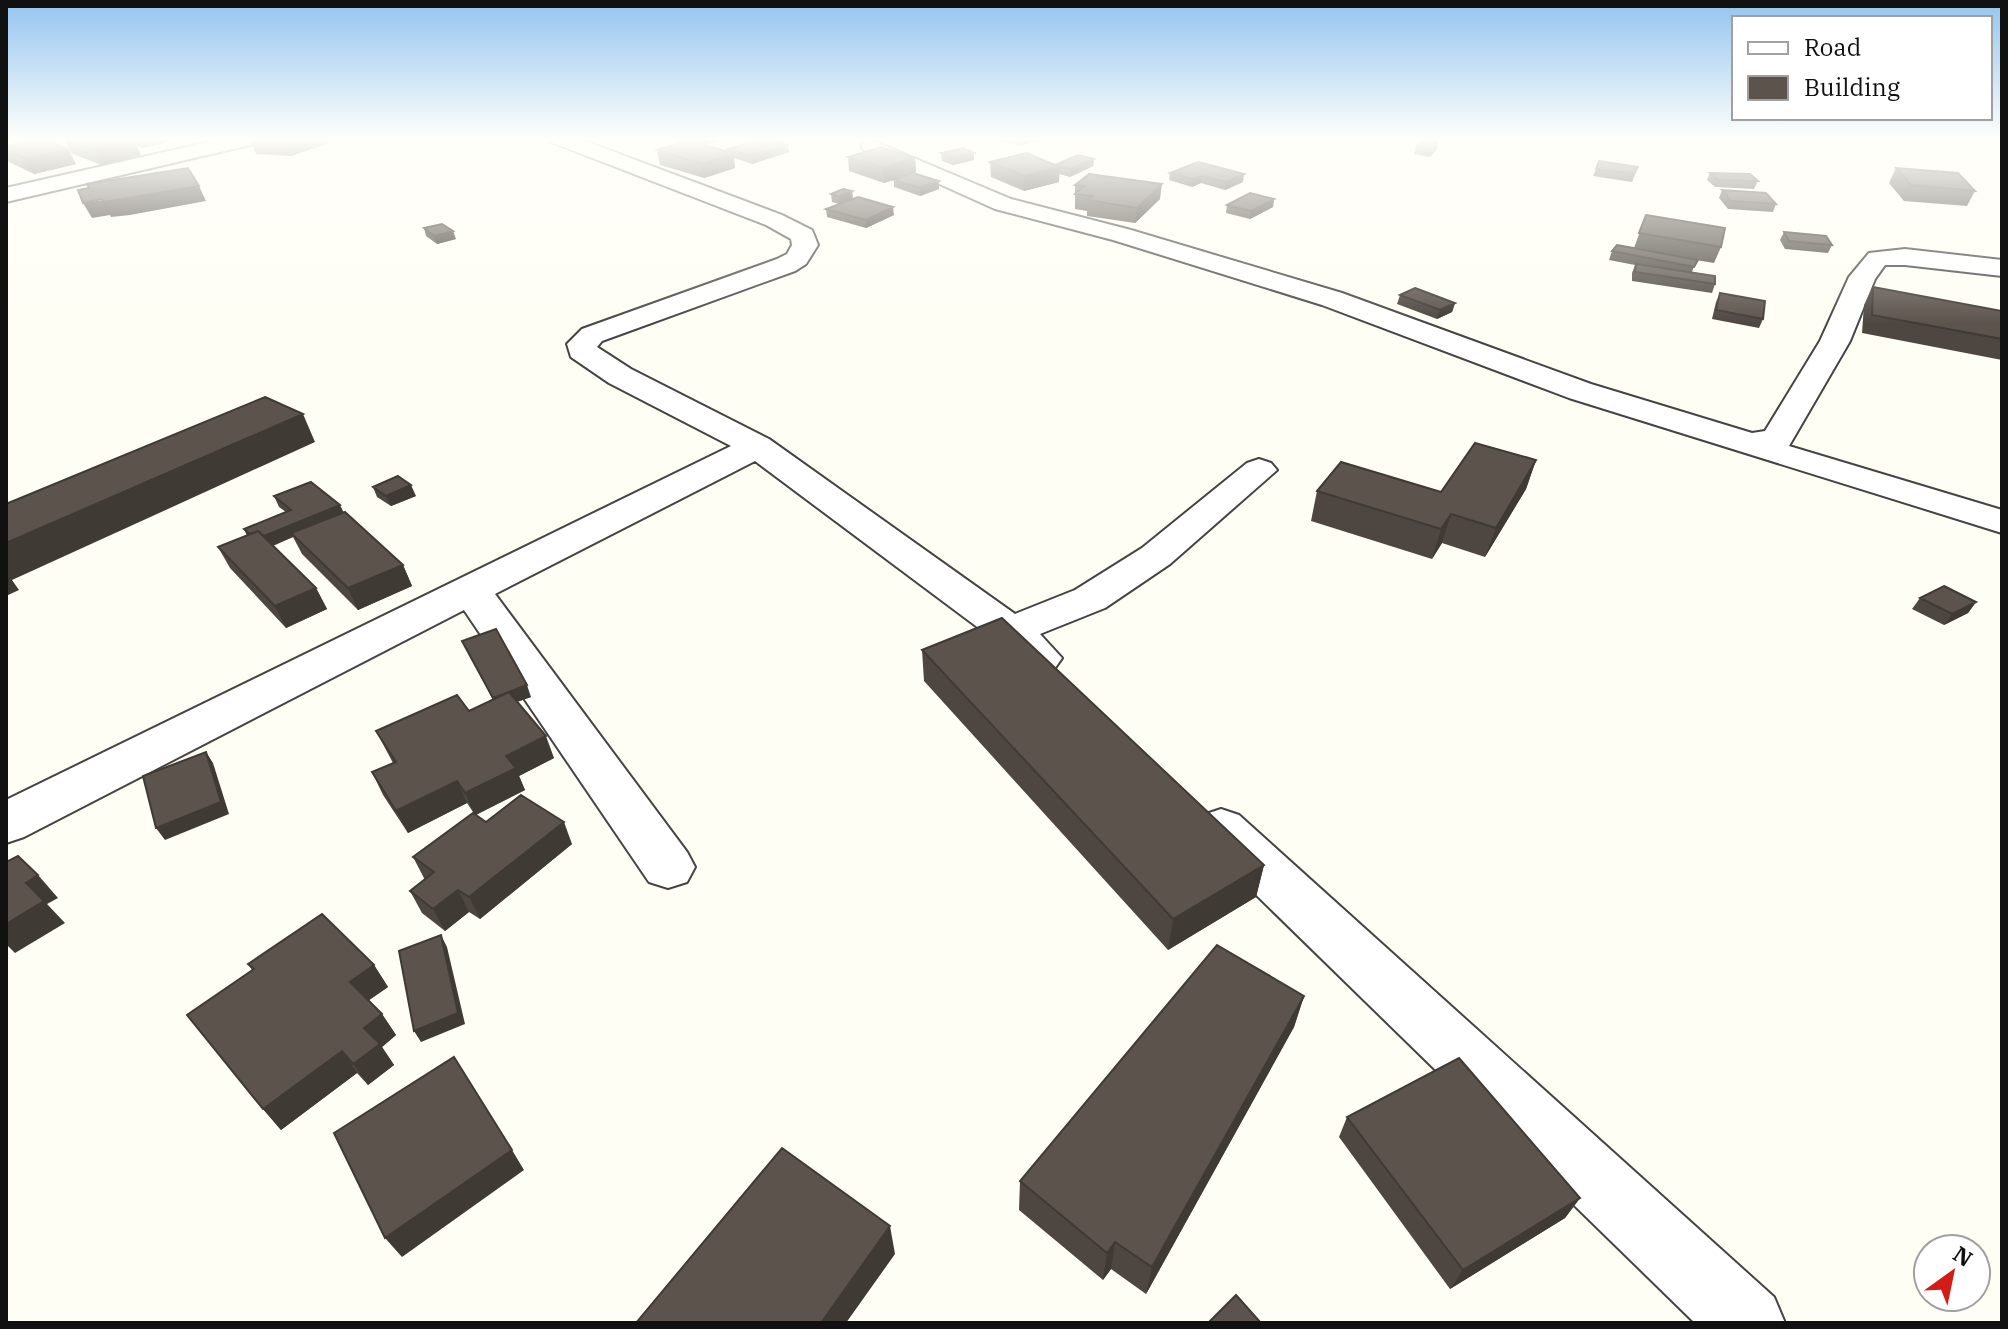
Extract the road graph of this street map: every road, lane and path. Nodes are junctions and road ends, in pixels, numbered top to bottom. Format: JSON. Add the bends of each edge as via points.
{"nodes":[{"id":1,"x":724,"y":200,"type":"edge"},
{"id":2,"x":994,"y":200,"type":"edge"},
{"id":3,"x":2002,"y":268,"type":"edge"},
{"id":4,"x":1735,"y":440,"type":"junction"},
{"id":5,"x":757,"y":446,"type":"junction"},
{"id":6,"x":1259,"y":470,"type":"dead end"},
{"id":7,"x":2002,"y":522,"type":"edge"},
{"id":8,"x":471,"y":590,"type":"junction"},
{"id":9,"x":1011,"y":631,"type":"junction"},
{"id":10,"x":1067,"y":683,"type":"edge"},
{"id":11,"x":1190,"y":799,"type":"edge"},
{"id":12,"x":6,"y":823,"type":"edge"},
{"id":13,"x":668,"y":867,"type":"dead end"},
{"id":14,"x":1748,"y":1323,"type":"edge"}],
"edges":[{"from":1,"to":5,"type":"street","via":[[803,235],[801,254],[786,265],[592,335],[582,351]]},
{"from":2,"to":4,"type":"street","via":[[1332,299],[1580,391]]},
{"from":3,"to":4,"type":"street","via":[[1878,258],[1862,277],[1835,341],[1778,438],[1758,444]]},
{"from":4,"to":7,"type":"street"},
{"from":5,"to":8,"type":"street"},
{"from":5,"to":9,"type":"street"},
{"from":6,"to":9,"type":"street","via":[[1156,556],[1090,599]]},
{"from":8,"to":12,"type":"street"},
{"from":8,"to":13,"type":"street"},
{"from":9,"to":10,"type":"street"},
{"from":11,"to":14,"type":"street"}]}
